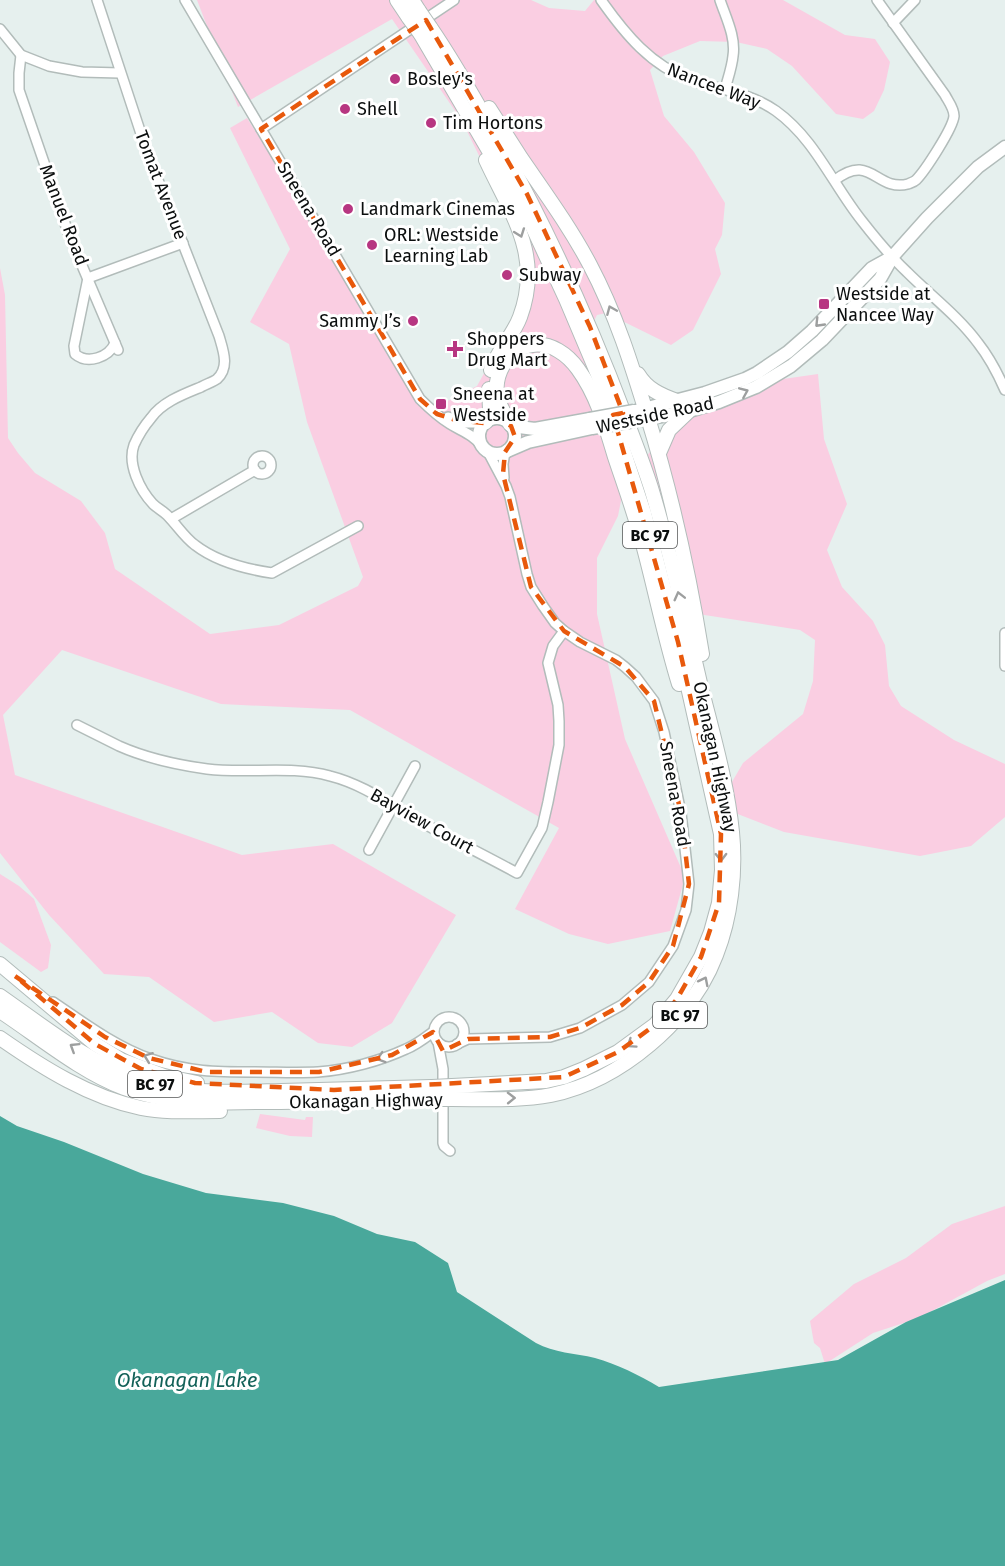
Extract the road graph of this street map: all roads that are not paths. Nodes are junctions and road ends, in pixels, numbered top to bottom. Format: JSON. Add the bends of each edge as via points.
{"nodes":[{"id":1,"x":97,"y":0,"type":"edge"},
{"id":2,"x":185,"y":0,"type":"edge"},
{"id":3,"x":397,"y":0,"type":"edge"},
{"id":4,"x":454,"y":0,"type":"edge"},
{"id":5,"x":601,"y":0,"type":"edge"},
{"id":6,"x":720,"y":0,"type":"edge"},
{"id":7,"x":877,"y":0,"type":"edge"},
{"id":8,"x":915,"y":0,"type":"edge"},
{"id":9,"x":413,"y":9,"type":"edge"},
{"id":10,"x":893,"y":23,"type":"junction"},
{"id":11,"x":0,"y":29,"type":"edge"},
{"id":12,"x":425,"y":30,"type":"junction"},
{"id":13,"x":21,"y":55,"type":"junction"},
{"id":14,"x":454,"y":61,"type":"junction"},
{"id":15,"x":120,"y":73,"type":"junction"},
{"id":16,"x":725,"y":89,"type":"junction"},
{"id":17,"x":472,"y":122,"type":"junction"},
{"id":18,"x":261,"y":129,"type":"junction"},
{"id":19,"x":1005,"y":147,"type":"edge"},
{"id":20,"x":835,"y":180,"type":"junction"},
{"id":21,"x":183,"y":243,"type":"junction"},
{"id":22,"x":893,"y":256,"type":"junction"},
{"id":23,"x":88,"y":278,"type":"junction"},
{"id":24,"x":632,"y":365,"type":"junction"},
{"id":25,"x":1005,"y":390,"type":"edge"},
{"id":26,"x":676,"y":400,"type":"junction"},
{"id":27,"x":688,"y":411,"type":"junction"},
{"id":28,"x":437,"y":414,"type":"junction"},
{"id":29,"x":640,"y":415,"type":"junction"},
{"id":30,"x":485,"y":422,"type":"junction"},
{"id":31,"x":591,"y":423,"type":"junction"},
{"id":32,"x":511,"y":425,"type":"junction"},
{"id":33,"x":485,"y":449,"type":"junction"},
{"id":34,"x":506,"y":452,"type":"junction"},
{"id":35,"x":659,"y":453,"type":"junction"},
{"id":36,"x":255,"y":470,"type":"dead end"},
{"id":37,"x":506,"y":486,"type":"junction"},
{"id":38,"x":171,"y":519,"type":"junction"},
{"id":39,"x":358,"y":526,"type":"dead end"},
{"id":40,"x":564,"y":631,"type":"junction"},
{"id":41,"x":1005,"y":633,"type":"edge"},
{"id":42,"x":1005,"y":666,"type":"edge"},
{"id":43,"x":77,"y":725,"type":"dead end"},
{"id":44,"x":415,"y":766,"type":"dead end"},
{"id":45,"x":715,"y":777,"type":"junction"},
{"id":46,"x":393,"y":805,"type":"junction"},
{"id":47,"x":369,"y":850,"type":"dead end"},
{"id":48,"x":0,"y":964,"type":"edge"},
{"id":49,"x":15,"y":976,"type":"junction"},
{"id":50,"x":0,"y":996,"type":"edge"},
{"id":51,"x":0,"y":1011,"type":"edge"},
{"id":52,"x":463,"y":1028,"type":"junction"},
{"id":53,"x":433,"y":1032,"type":"junction"},
{"id":54,"x":0,"y":1038,"type":"edge"},
{"id":55,"x":494,"y":1038,"type":"junction"},
{"id":56,"x":438,"y":1042,"type":"junction"},
{"id":57,"x":455,"y":1045,"type":"junction"},
{"id":58,"x":443,"y":1069,"type":"junction"},
{"id":59,"x":332,"y":1096,"type":"junction"},
{"id":60,"x":450,"y":1151,"type":"dead end"}],
"edges":[{"from":1,"to":15,"type":"street","name":"Tomat Avenue"},
{"from":2,"to":18,"type":"street","name":"Sneena Road"},
{"from":3,"to":9,"type":"highway","name":"Okanagan Highway","number":"BC 97"},
{"from":4,"to":18,"type":"street"},
{"from":5,"to":16,"type":"street","name":"Nancee Way","via":[[618,24],[652,58],[676,74]]},
{"from":6,"to":16,"type":"street","via":[[731,31],[734,55]]},
{"from":7,"to":10,"type":"street"},
{"from":8,"to":10,"type":"street"},
{"from":9,"to":12,"type":"highway","name":"Okanagan Highway","number":"BC 97","bridge":true},
{"from":10,"to":20,"type":"street","via":[[945,95],[954,118],[916,180],[892,184],[855,169]]},
{"from":11,"to":13,"type":"street"},
{"from":12,"to":14,"type":"highway","name":"Okanagan Highway","number":"BC 97"},
{"from":12,"to":17,"type":"highway","name":"Okanagan Highway","number":"BC 97"},
{"from":13,"to":15,"type":"street","via":[[81,72]]},
{"from":13,"to":23,"type":"street","name":"Manuel Road","via":[[19,90],[69,235]]},
{"from":24,"to":14,"type":"highway","one_way":true,"via":[[606,298],[572,231]]},
{"from":45,"to":14,"type":"highway","name":"Okanagan Highway","number":"BC 97","one_way":true,"via":[[677,587],[651,489],[611,379],[527,194]]},
{"from":15,"to":21,"type":"street","name":"Tomat Avenue"},
{"from":16,"to":20,"type":"street","name":"Nancee Way","via":[[756,100],[783,116],[804,137]]},
{"from":17,"to":30,"type":"highway","one_way":true,"via":[[508,203],[528,262],[520,317],[493,363],[490,409]]},
{"from":17,"to":45,"type":"highway","name":"Okanagan Highway","number":"BC 97","via":[[529,219],[599,376],[644,513]]},
{"from":18,"to":28,"type":"street","name":"Sneena Road","via":[[413,388]]},
{"from":19,"to":22,"type":"main road","name":"Westside Road","via":[[978,167]]},
{"from":20,"to":22,"type":"street","name":"Nancee Way"},
{"from":21,"to":23,"type":"street","name":"Manuel Road"},
{"from":21,"to":38,"type":"street","name":"Tomat Avenue","via":[[225,357],[224,369],[217,379],[168,403],[152,416],[134,446],[134,471],[141,486],[152,503]]},
{"from":22,"to":25,"type":"street","name":"Nancee Way","via":[[968,330]]},
{"from":22,"to":26,"type":"main road","name":"Westside Road","one_way":true,"via":[[872,268],[812,331],[775,362],[745,379]]},
{"from":27,"to":22,"type":"main road","name":"Westside Road","one_way":true,"via":[[756,387],[791,366],[822,340],[880,279]]},
{"from":23,"to":23,"type":"street","via":[[117,346],[103,356],[84,359],[75,354],[74,346]]},
{"from":24,"to":26,"type":"highway","via":[[648,387]]},
{"from":24,"to":29,"type":"highway"},
{"from":26,"to":29,"type":"main road","name":"Westside Road"},
{"from":27,"to":29,"type":"main road","name":"Westside Road"},
{"from":27,"to":35,"type":"highway","via":[[669,430]]},
{"from":28,"to":30,"type":"street","name":"Sneena Road","via":[[465,423]]},
{"from":28,"to":33,"type":"street","name":"Sneena Road","via":[[474,437]]},
{"from":29,"to":31,"type":"main road","name":"Westside Road","bridge":true},
{"from":29,"to":35,"type":"highway"},
{"from":30,"to":32,"type":"main road","via":[[497,418]]},
{"from":30,"to":33,"type":"main road","via":[[479,434]]},
{"from":31,"to":32,"type":"main road","name":"Westside Road","via":[[535,429]]},
{"from":31,"to":34,"type":"main road","name":"Westside Road"},
{"from":32,"to":34,"type":"main road","via":[[515,436]]},
{"from":32,"to":45,"type":"highway","via":[[498,398],[496,382],[507,359],[522,347],[536,344],[564,354],[586,380],[600,412],[643,545],[673,665]]},
{"from":33,"to":34,"type":"main road","via":[[496,454]]},
{"from":33,"to":37,"type":"street","name":"Sneena Road"},
{"from":34,"to":37,"type":"street","name":"Sneena Road"},
{"from":35,"to":45,"type":"highway","via":[[691,588]]},
{"from":36,"to":38,"type":"street"},
{"from":37,"to":40,"type":"street","name":"Sneena Road","via":[[531,587]]},
{"from":38,"to":39,"type":"street","via":[[196,546],[241,567],[272,573]]},
{"from":40,"to":46,"type":"street","name":"Bayview Court","via":[[553,646],[548,663],[558,705],[559,746],[542,828],[517,873]]},
{"from":40,"to":55,"type":"street","name":"Sneena Road","via":[[616,660],[636,677],[654,701],[681,813],[689,884],[686,910],[673,946],[649,982],[622,1005],[580,1028],[550,1036]]},
{"from":41,"to":42,"type":"street"},
{"from":43,"to":46,"type":"street","name":"Bayview Court","via":[[135,752],[185,764],[330,776]]},
{"from":44,"to":46,"type":"street"},
{"from":45,"to":59,"type":"highway","name":"Okanagan Highway","number":"BC 97","bridge":true,"via":[[732,832],[728,917],[716,956],[697,993],[647,1047],[618,1068],[572,1090],[531,1097],[432,1093],[377,1100]]},
{"from":46,"to":47,"type":"street"},
{"from":48,"to":49,"type":"highway"},
{"from":53,"to":49,"type":"street","one_way":true,"via":[[407,1049],[341,1069],[207,1072],[178,1068],[124,1047]]},
{"from":49,"to":59,"type":"highway","via":[[95,1044],[141,1069],[195,1083]]},
{"from":59,"to":50,"type":"highway","name":"Okanagan Highway","number":"BC 97","one_way":true,"via":[[210,1091],[154,1084],[112,1068],[74,1047]]},
{"from":51,"to":59,"type":"highway","name":"Okanagan Highway","number":"BC 97","via":[[88,1070],[151,1096],[204,1102]]},
{"from":52,"to":53,"type":"street","via":[[456,1018],[444,1017]]},
{"from":52,"to":55,"type":"street","name":"Sneena Road"},
{"from":52,"to":57,"type":"street","via":[[462,1040]]},
{"from":53,"to":56,"type":"street"},
{"from":54,"to":59,"type":"highway","via":[[84,1089],[143,1108],[231,1110]]},
{"from":55,"to":57,"type":"street","name":"Sneena Road","via":[[468,1039]]},
{"from":56,"to":57,"type":"street","via":[[447,1047]]},
{"from":56,"to":58,"type":"street"},
{"from":57,"to":58,"type":"street"},
{"from":58,"to":60,"type":"street","via":[[443,1143]]}]}
